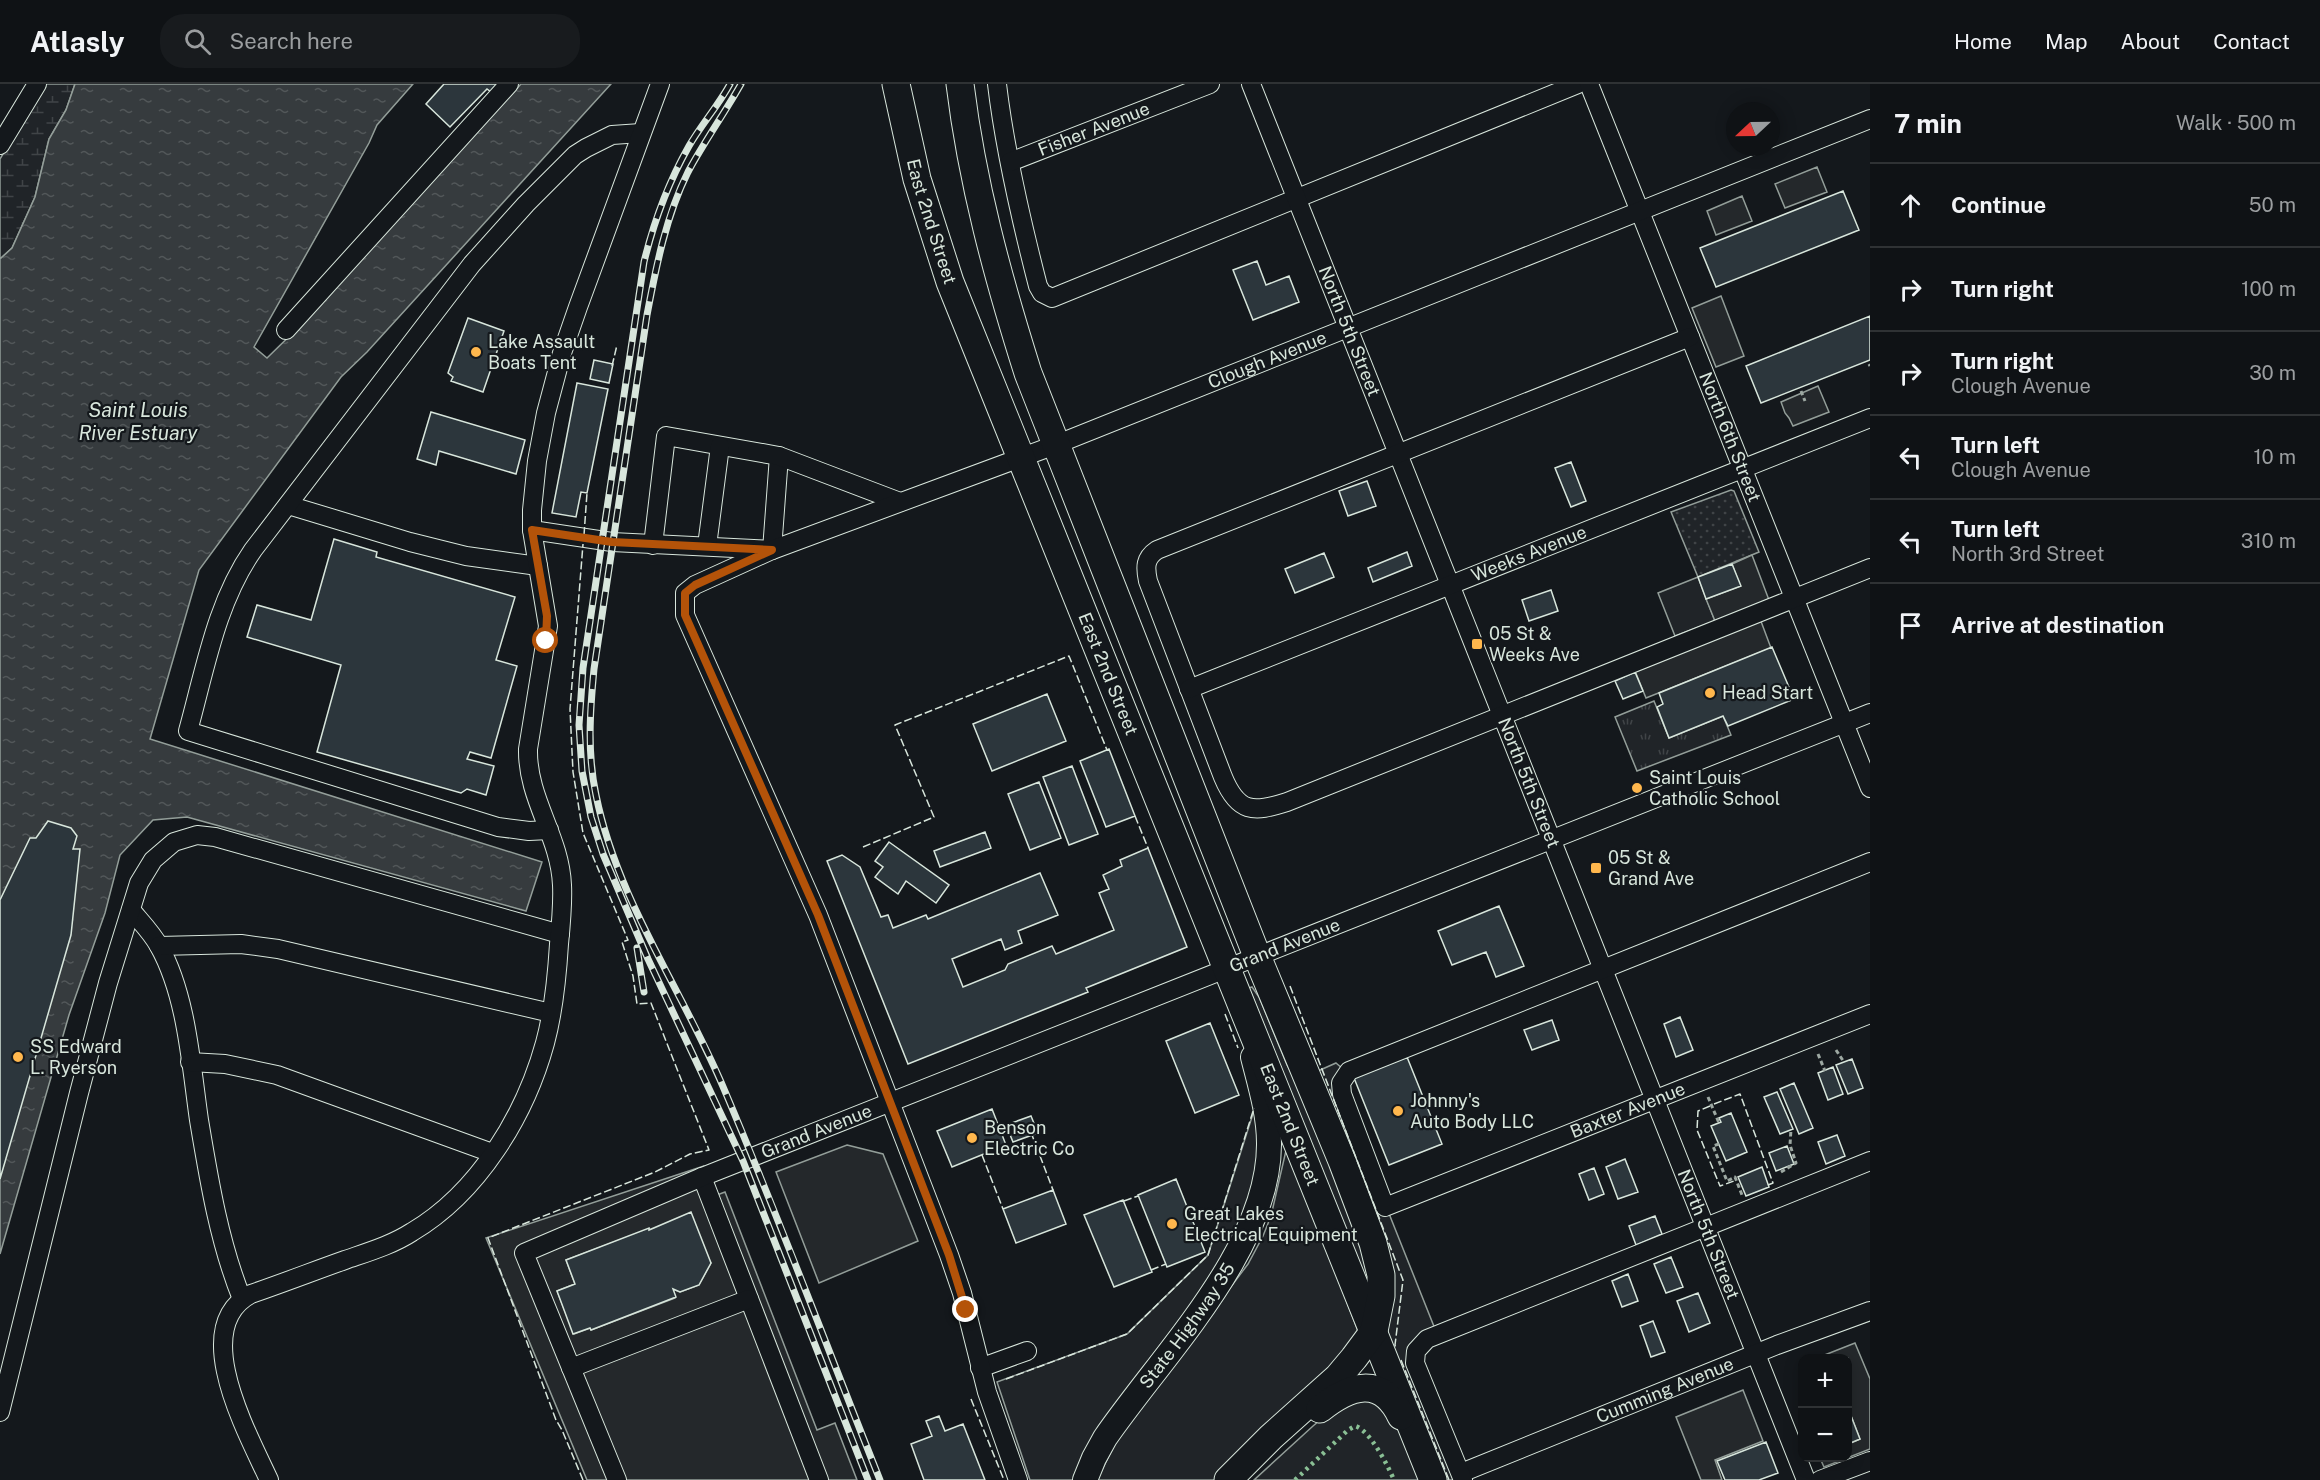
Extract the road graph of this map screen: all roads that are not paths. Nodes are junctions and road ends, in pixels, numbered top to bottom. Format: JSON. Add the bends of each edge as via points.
{"nodes":[{"id":1,"x":36,"y":84,"type":"edge"},
{"id":2,"x":509,"y":84,"type":"edge"},
{"id":3,"x":660,"y":84,"type":"edge"},
{"id":4,"x":896,"y":84,"type":"edge"},
{"id":5,"x":960,"y":84,"type":"edge"},
{"id":6,"x":997,"y":84,"type":"edge"},
{"id":7,"x":1210,"y":84,"type":"edge"},
{"id":8,"x":1251,"y":84,"type":"edge"},
{"id":9,"x":1578,"y":84,"type":"edge"},
{"id":10,"x":1589,"y":84,"type":"edge"},
{"id":11,"x":1870,"y":119,"type":"edge"},
{"id":12,"x":641,"y":133,"type":"junction"},
{"id":13,"x":0,"y":145,"type":"edge"},
{"id":14,"x":1010,"y":162,"type":"junction"},
{"id":15,"x":1296,"y":197,"type":"junction"},
{"id":16,"x":1640,"y":210,"type":"junction"},
{"id":17,"x":1348,"y":326,"type":"junction"},
{"id":18,"x":286,"y":330,"type":"dead end"},
{"id":19,"x":1690,"y":337,"type":"junction"},
{"id":20,"x":1870,"y":418,"type":"edge"},
{"id":21,"x":1055,"y":445,"type":"junction"},
{"id":22,"x":720,"y":446,"type":"junction"},
{"id":23,"x":1398,"y":454,"type":"junction"},
{"id":24,"x":779,"y":456,"type":"junction"},
{"id":25,"x":1022,"y":458,"type":"junction"},
{"id":26,"x":1743,"y":469,"type":"junction"},
{"id":27,"x":900,"y":502,"type":"junction"},
{"id":28,"x":288,"y":505,"type":"junction"},
{"id":29,"x":532,"y":530,"type":"junction"},
{"id":30,"x":653,"y":545,"type":"junction"},
{"id":31,"x":707,"y":546,"type":"junction"},
{"id":32,"x":772,"y":550,"type":"junction"},
{"id":33,"x":538,"y":566,"type":"junction"},
{"id":34,"x":1870,"y":568,"type":"edge"},
{"id":35,"x":1450,"y":585,"type":"junction"},
{"id":36,"x":1794,"y":598,"type":"junction"},
{"id":37,"x":1189,"y":689,"type":"junction"},
{"id":38,"x":1870,"y":713,"type":"edge"},
{"id":39,"x":1502,"y":715,"type":"junction"},
{"id":40,"x":1844,"y":723,"type":"junction"},
{"id":41,"x":1870,"y":788,"type":"edge"},
{"id":42,"x":549,"y":830,"type":"junction"},
{"id":43,"x":1551,"y":839,"type":"junction"},
{"id":44,"x":1870,"y":862,"type":"edge"},
{"id":45,"x":131,"y":910,"type":"junction"},
{"id":46,"x":560,"y":934,"type":"junction"},
{"id":47,"x":159,"y":946,"type":"junction"},
{"id":48,"x":1257,"y":957,"type":"junction"},
{"id":49,"x":1603,"y":969,"type":"junction"},
{"id":50,"x":1230,"y":977,"type":"junction"},
{"id":51,"x":552,"y":1013,"type":"junction"},
{"id":52,"x":1870,"y":1014,"type":"edge"},
{"id":53,"x":190,"y":1062,"type":"junction"},
{"id":54,"x":1655,"y":1100,"type":"junction"},
{"id":55,"x":891,"y":1102,"type":"junction"},
{"id":56,"x":492,"y":1154,"type":"junction"},
{"id":57,"x":1870,"y":1161,"type":"edge"},
{"id":58,"x":702,"y":1178,"type":"junction"},
{"id":59,"x":1706,"y":1227,"type":"junction"},
{"id":60,"x":242,"y":1299,"type":"junction"},
{"id":61,"x":749,"y":1299,"type":"junction"},
{"id":62,"x":1870,"y":1311,"type":"edge"},
{"id":63,"x":1374,"y":1331,"type":"junction"},
{"id":64,"x":1027,"y":1351,"type":"dead end"},
{"id":65,"x":1756,"y":1354,"type":"junction"},
{"id":66,"x":571,"y":1368,"type":"junction"},
{"id":67,"x":980,"y":1368,"type":"junction"},
{"id":68,"x":0,"y":1412,"type":"edge"},
{"id":69,"x":1870,"y":1461,"type":"edge"},
{"id":70,"x":1462,"y":1477,"type":"edge"},
{"id":71,"x":268,"y":1480,"type":"edge"},
{"id":72,"x":616,"y":1480,"type":"edge"},
{"id":73,"x":819,"y":1480,"type":"edge"},
{"id":74,"x":1018,"y":1480,"type":"edge"},
{"id":75,"x":1085,"y":1480,"type":"edge"},
{"id":76,"x":1228,"y":1480,"type":"edge"},
{"id":77,"x":1245,"y":1480,"type":"edge"},
{"id":78,"x":1428,"y":1480,"type":"edge"},
{"id":79,"x":1433,"y":1480,"type":"edge"},
{"id":80,"x":1806,"y":1480,"type":"edge"},
{"id":81,"x":1820,"y":1480,"type":"edge"}],
"edges":[{"from":1,"to":13,"type":"street"},
{"from":2,"to":18,"type":"street"},
{"from":3,"to":12,"type":"street"},
{"from":4,"to":25,"type":"highway","name":"East 2nd Street","via":[[911,154],[939,250]]},
{"from":5,"to":21,"type":"highway","name":"East 2nd Street","via":[[965,127],[994,261]]},
{"from":6,"to":14,"type":"street"},
{"from":7,"to":14,"type":"street","name":"Fisher Avenue"},
{"from":8,"to":15,"type":"street","name":"North 5th Street"},
{"from":9,"to":15,"type":"street"},
{"from":10,"to":16,"type":"street","name":"North 6th Street"},
{"from":11,"to":16,"type":"street","name":"Clough Avenue"},
{"from":12,"to":28,"type":"street","via":[[612,135],[574,155],[526,204],[472,264]]},
{"from":12,"to":29,"type":"street","via":[[553,386],[537,461]]},
{"from":14,"to":15,"type":"street","via":[[1038,286],[1053,298]]},
{"from":15,"to":17,"type":"street","name":"North 5th Street"},
{"from":16,"to":17,"type":"street","name":"Clough Avenue"},
{"from":16,"to":19,"type":"street","name":"North 6th Street"},
{"from":17,"to":21,"type":"street","name":"Clough Avenue"},
{"from":17,"to":23,"type":"street","name":"North 5th Street"},
{"from":19,"to":23,"type":"street"},
{"from":19,"to":26,"type":"street","name":"North 6th Street"},
{"from":20,"to":26,"type":"street","name":"Weeks Avenue"},
{"from":21,"to":25,"type":"street","name":"Clough Avenue"},
{"from":21,"to":48,"type":"highway","name":"East 2nd Street"},
{"from":22,"to":24,"type":"street"},
{"from":22,"to":30,"type":"street","via":[[666,436]]},
{"from":22,"to":31,"type":"street"},
{"from":23,"to":35,"type":"street","name":"North 5th Street"},
{"from":23,"to":37,"type":"street","via":[[1150,555],[1145,570],[1148,581]]},
{"from":24,"to":27,"type":"street"},
{"from":24,"to":32,"type":"street"},
{"from":25,"to":27,"type":"street","name":"Clough Avenue"},
{"from":25,"to":50,"type":"highway","name":"East 2nd Street"},
{"from":26,"to":35,"type":"street","name":"Weeks Avenue"},
{"from":26,"to":36,"type":"street","name":"North 6th Street"},
{"from":27,"to":32,"type":"street","name":"Clough Avenue"},
{"from":28,"to":33,"type":"street","via":[[458,554]]},
{"from":28,"to":42,"type":"street","via":[[234,582],[219,620],[188,731],[498,827]]},
{"from":29,"to":30,"type":"street"},
{"from":29,"to":33,"type":"street"},
{"from":30,"to":31,"type":"street"},
{"from":31,"to":32,"type":"street"},
{"from":32,"to":55,"type":"street","name":"Clough Avenue","via":[[695,585],[685,593],[685,615],[818,915]]},
{"from":33,"to":42,"type":"street","via":[[548,626],[528,765],[536,800]]},
{"from":34,"to":36,"type":"street"},
{"from":35,"to":37,"type":"street","name":"Weeks Avenue"},
{"from":35,"to":39,"type":"street","name":"North 5th Street"},
{"from":36,"to":39,"type":"street"},
{"from":36,"to":40,"type":"street","name":"North 6th Street"},
{"from":37,"to":39,"type":"street","via":[[1229,790],[1240,805],[1258,809],[1287,802]]},
{"from":38,"to":40,"type":"street","name":"Grand Avenue"},
{"from":39,"to":43,"type":"street","name":"North 5th Street"},
{"from":40,"to":41,"type":"street","name":"North 6th Street"},
{"from":40,"to":43,"type":"street","name":"Grand Avenue"},
{"from":42,"to":46,"type":"street","via":[[562,884]]},
{"from":43,"to":48,"type":"street","name":"Grand Avenue"},
{"from":43,"to":49,"type":"street","name":"North 5th Street"},
{"from":44,"to":49,"type":"street"},
{"from":45,"to":46,"type":"street","via":[[139,883],[153,860],[174,842],[197,835]]},
{"from":45,"to":47,"type":"street"},
{"from":45,"to":68,"type":"street","via":[[81,1082]]},
{"from":46,"to":51,"type":"street"},
{"from":47,"to":51,"type":"street","via":[[241,944],[278,949]]},
{"from":47,"to":53,"type":"street","via":[[181,1006]]},
{"from":48,"to":50,"type":"street","name":"Grand Avenue"},
{"from":48,"to":63,"type":"highway","name":"East 2nd Street","via":[[1373,1243],[1381,1275]]},
{"from":49,"to":54,"type":"street","name":"North 5th Street"},
{"from":49,"to":54,"type":"street","name":"Baxter Avenue","via":[[1349,1071],[1341,1083],[1342,1094],[1385,1208]]},
{"from":50,"to":55,"type":"street","name":"Grand Avenue"},
{"from":50,"to":63,"type":"highway","name":"East 2nd Street"},
{"from":50,"to":75,"type":"main road","name":"State Highway 35","via":[[1268,1126],[1268,1167],[1259,1205],[1210,1298],[1124,1410]]},
{"from":51,"to":56,"type":"street","via":[[526,1095]]},
{"from":52,"to":54,"type":"street","name":"Baxter Avenue"},
{"from":53,"to":56,"type":"street","via":[[225,1064],[277,1075]]},
{"from":53,"to":60,"type":"street","via":[[220,1228]]},
{"from":54,"to":59,"type":"street","name":"North 5th Street"},
{"from":55,"to":58,"type":"street","name":"Grand Avenue"},
{"from":55,"to":67,"type":"street","via":[[953,1265]]},
{"from":56,"to":60,"type":"street","via":[[446,1207],[410,1233]]},
{"from":57,"to":59,"type":"street"},
{"from":58,"to":61,"type":"street"},
{"from":58,"to":66,"type":"street","name":"Grand Avenue","via":[[524,1253]]},
{"from":59,"to":65,"type":"street","name":"North 5th Street"},
{"from":59,"to":70,"type":"street","via":[[1434,1335],[1420,1345],[1415,1363]]},
{"from":60,"to":71,"type":"street","via":[[227,1316],[222,1349],[234,1399]]},
{"from":61,"to":66,"type":"street"},
{"from":61,"to":73,"type":"street"},
{"from":62,"to":65,"type":"street","name":"Cumming Avenue"},
{"from":63,"to":76,"type":"highway","via":[[1338,1377]]},
{"from":63,"to":79,"type":"highway"},
{"from":64,"to":67,"type":"street"},
{"from":65,"to":70,"type":"street","name":"Cumming Avenue"},
{"from":65,"to":80,"type":"street","name":"North 5th Street"},
{"from":66,"to":72,"type":"street"},
{"from":67,"to":74,"type":"street"},
{"from":69,"to":81,"type":"street"},
{"from":77,"to":78,"type":"highway","via":[[1334,1398],[1362,1388],[1382,1393],[1397,1408]]}]}
